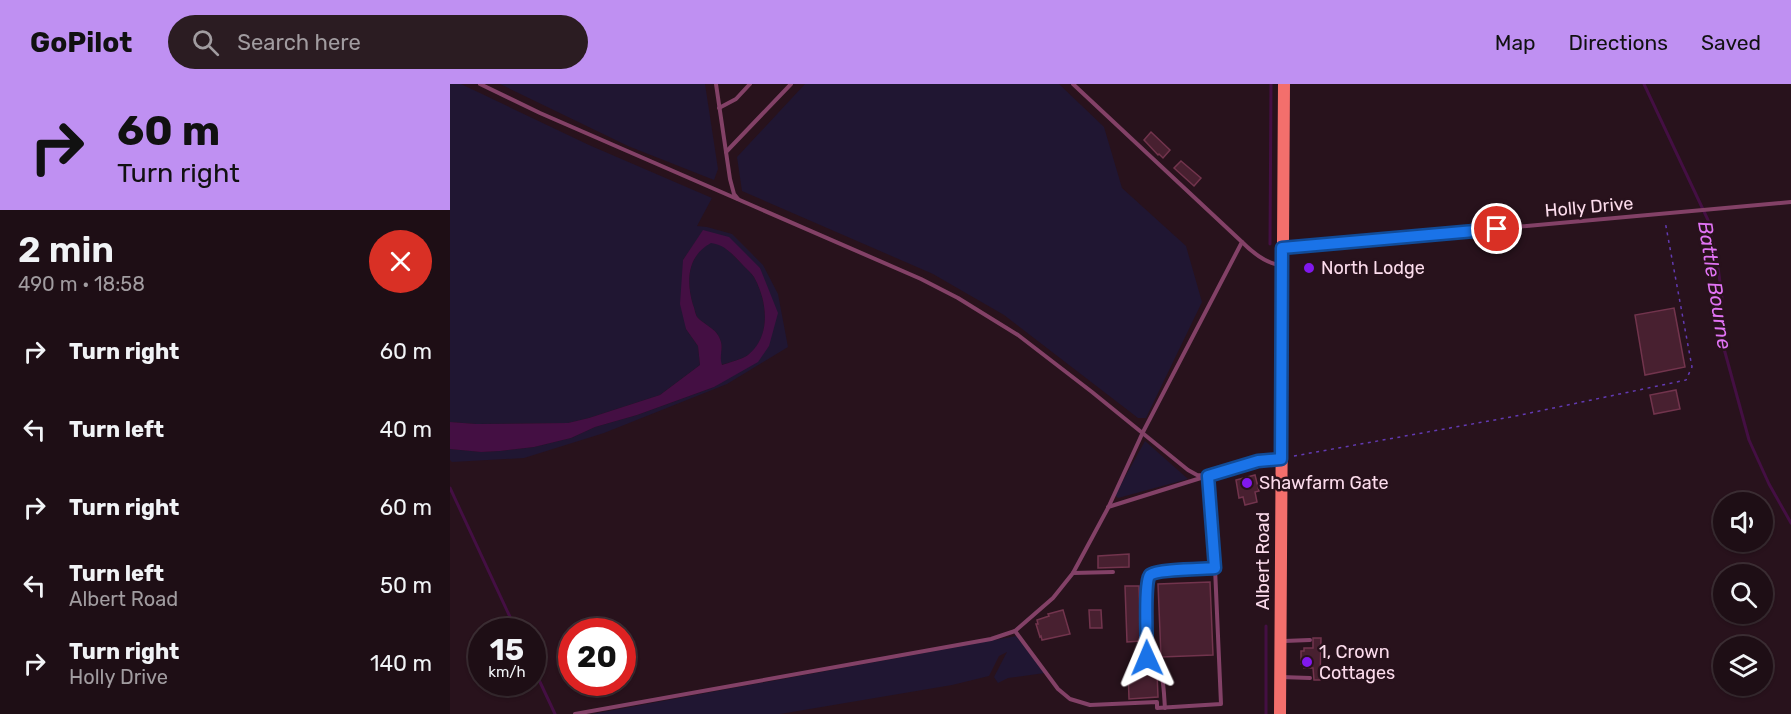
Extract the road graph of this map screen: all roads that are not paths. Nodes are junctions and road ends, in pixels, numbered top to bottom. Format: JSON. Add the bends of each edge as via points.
{"nodes":[{"id":1,"x":480,"y":84,"type":"edge"},
{"id":2,"x":716,"y":84,"type":"edge"},
{"id":3,"x":750,"y":84,"type":"edge"},
{"id":4,"x":791,"y":84,"type":"edge"},
{"id":5,"x":1073,"y":84,"type":"edge"},
{"id":6,"x":1284,"y":84,"type":"edge"},
{"id":7,"x":719,"y":108,"type":"junction"},
{"id":8,"x":726,"y":153,"type":"junction"},
{"id":9,"x":739,"y":200,"type":"junction"},
{"id":10,"x":1791,"y":202,"type":"edge"},
{"id":11,"x":1242,"y":242,"type":"junction"},
{"id":12,"x":1282,"y":248,"type":"junction"},
{"id":13,"x":1282,"y":265,"type":"junction"},
{"id":14,"x":1143,"y":432,"type":"junction"},
{"id":15,"x":1281,"y":459,"type":"junction"},
{"id":16,"x":1208,"y":476,"type":"junction"},
{"id":17,"x":1108,"y":508,"type":"junction"},
{"id":18,"x":1215,"y":568,"type":"junction"},
{"id":19,"x":1113,"y":572,"type":"dead end"},
{"id":20,"x":1073,"y":573,"type":"junction"},
{"id":21,"x":1015,"y":631,"type":"junction"},
{"id":22,"x":1310,"y":640,"type":"dead end"},
{"id":23,"x":1280,"y":641,"type":"junction"},
{"id":24,"x":1280,"y":677,"type":"junction"},
{"id":25,"x":1310,"y":678,"type":"dead end"},
{"id":26,"x":1157,"y":708,"type":"junction"},
{"id":27,"x":1165,"y":708,"type":"junction"},
{"id":28,"x":575,"y":714,"type":"edge"},
{"id":29,"x":1157,"y":714,"type":"edge"},
{"id":30,"x":1280,"y":714,"type":"edge"}],
"edges":[{"from":1,"to":9,"type":"lane"},
{"from":2,"to":7,"type":"lane"},
{"from":3,"to":7,"type":"lane","via":[[736,99]]},
{"from":4,"to":8,"type":"lane"},
{"from":5,"to":11,"type":"lane"},
{"from":6,"to":12,"type":"main road","name":"Albert Road"},
{"from":7,"to":8,"type":"lane"},
{"from":8,"to":9,"type":"lane","via":[[732,189]]},
{"from":9,"to":14,"type":"lane","via":[[958,298],[1018,335]]},
{"from":10,"to":12,"type":"lane","name":"Holly Drive"},
{"from":11,"to":13,"type":"lane","via":[[1272,264]]},
{"from":11,"to":14,"type":"lane"},
{"from":12,"to":13,"type":"main road","name":"Albert Road"},
{"from":13,"to":15,"type":"main road","name":"Albert Road"},
{"from":14,"to":16,"type":"lane","via":[[1188,470]]},
{"from":14,"to":17,"type":"lane"},
{"from":15,"to":16,"type":"lane","via":[[1258,461]]},
{"from":15,"to":23,"type":"main road","name":"Albert Road"},
{"from":16,"to":17,"type":"lane"},
{"from":16,"to":18,"type":"lane"},
{"from":17,"to":20,"type":"lane"},
{"from":18,"to":27,"type":"lane","via":[[1221,704]]},
{"from":18,"to":27,"type":"lane","via":[[1155,572],[1147,579],[1147,658],[1161,672]]},
{"from":19,"to":20,"type":"lane"},
{"from":20,"to":21,"type":"lane","via":[[1053,598]]},
{"from":21,"to":26,"type":"lane","via":[[1058,689],[1070,699],[1090,705],[1157,702]]},
{"from":21,"to":28,"type":"lane","via":[[991,639]]},
{"from":22,"to":23,"type":"lane"},
{"from":23,"to":24,"type":"main road","name":"Albert Road"},
{"from":24,"to":25,"type":"lane"},
{"from":24,"to":30,"type":"main road","name":"Albert Road"},
{"from":26,"to":27,"type":"lane"},
{"from":26,"to":29,"type":"lane"}]}
